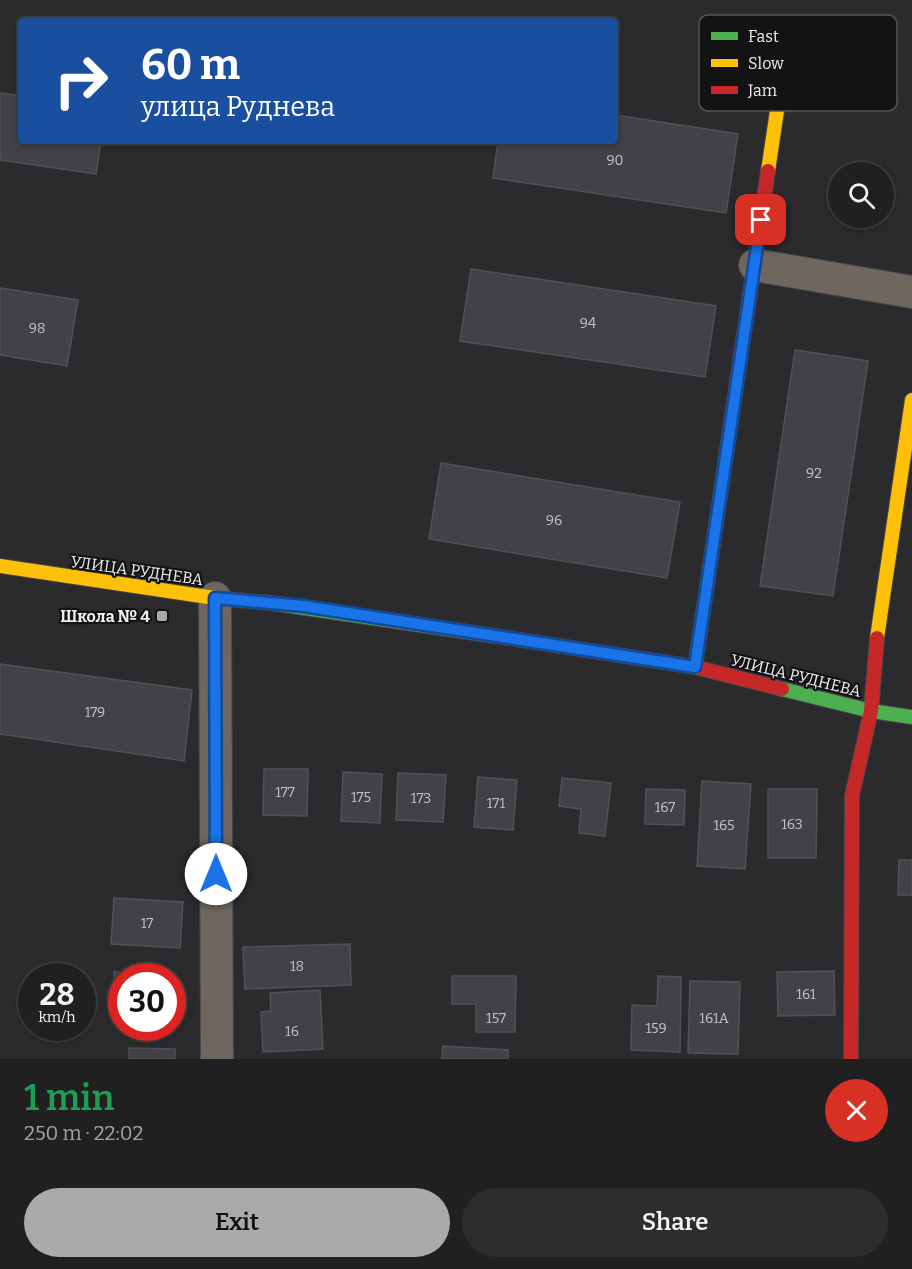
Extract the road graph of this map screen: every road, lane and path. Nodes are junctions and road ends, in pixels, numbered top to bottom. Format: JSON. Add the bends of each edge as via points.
{"nodes":[{"id":1,"x":777,"y":111,"type":"edge"},
{"id":2,"x":755,"y":265,"type":"junction"},
{"id":3,"x":912,"y":292,"type":"edge"},
{"id":4,"x":912,"y":400,"type":"edge"},
{"id":5,"x":0,"y":566,"type":"edge"},
{"id":6,"x":215,"y":598,"type":"junction"},
{"id":7,"x":695,"y":667,"type":"junction"},
{"id":8,"x":871,"y":711,"type":"junction"},
{"id":9,"x":912,"y":717,"type":"edge"},
{"id":10,"x":217,"y":1059,"type":"edge"},
{"id":11,"x":851,"y":1059,"type":"edge"}],
"edges":[{"from":1,"to":2,"type":"street"},
{"from":2,"to":3,"type":"street"},
{"from":2,"to":7,"type":"street"},
{"from":4,"to":8,"type":"street","via":[[876,642]]},
{"from":5,"to":6,"type":"street","name":"УЛИЦА РУДНЕВА"},
{"from":6,"to":7,"type":"street","name":"УЛИЦА РУДНЕВА","via":[[303,606]]},
{"from":6,"to":10,"type":"street"},
{"from":7,"to":8,"type":"street","name":"УЛИЦА РУДНЕВА"},
{"from":8,"to":9,"type":"street","name":"УЛИЦА РУДНЕВА"},
{"from":8,"to":11,"type":"street","name":"УЛИЦА РУДНЕВА","via":[[852,796]]}]}
